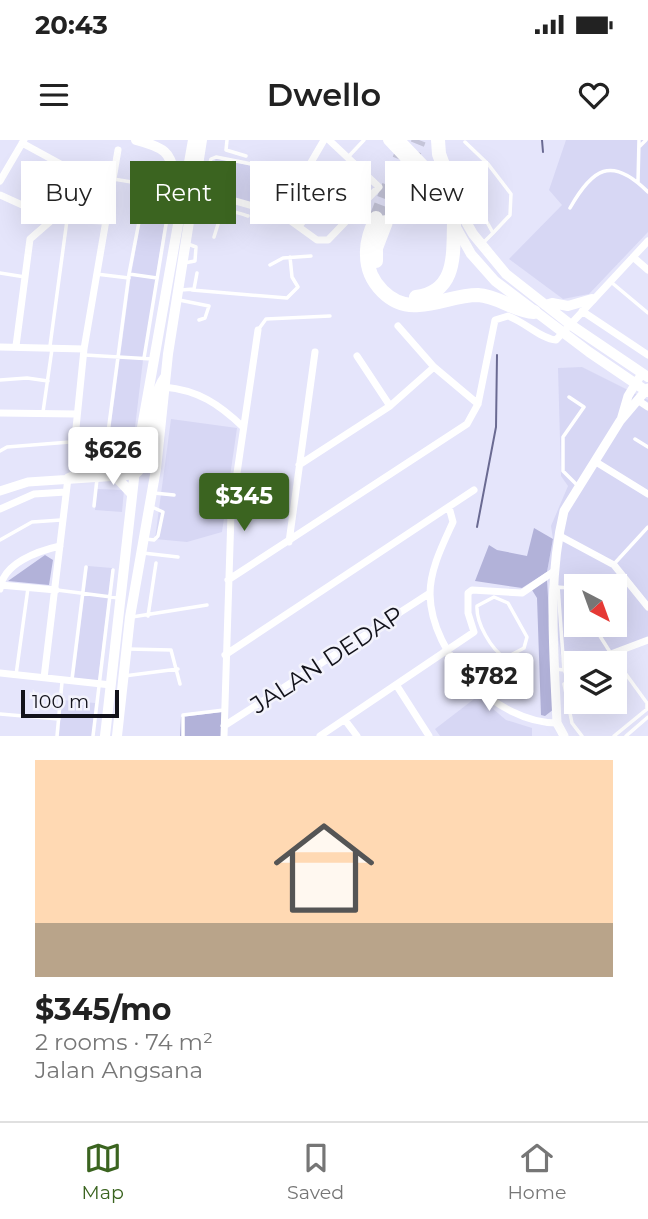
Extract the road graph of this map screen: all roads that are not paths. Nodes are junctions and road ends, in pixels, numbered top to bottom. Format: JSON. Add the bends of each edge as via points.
{"nodes":[{"id":1,"x":136,"y":140,"type":"edge"},
{"id":2,"x":193,"y":140,"type":"edge"},
{"id":3,"x":202,"y":140,"type":"edge"},
{"id":4,"x":227,"y":140,"type":"edge"},
{"id":5,"x":326,"y":140,"type":"edge"},
{"id":6,"x":364,"y":140,"type":"edge"},
{"id":7,"x":377,"y":140,"type":"edge"},
{"id":8,"x":388,"y":140,"type":"edge"},
{"id":9,"x":409,"y":140,"type":"edge"},
{"id":10,"x":438,"y":140,"type":"edge"},
{"id":11,"x":633,"y":140,"type":"edge"},
{"id":12,"x":639,"y":140,"type":"edge"},
{"id":13,"x":646,"y":140,"type":"edge"},
{"id":14,"x":23,"y":142,"type":"edge"},
{"id":15,"x":465,"y":142,"type":"edge"},
{"id":16,"x":399,"y":145,"type":"edge"},
{"id":17,"x":640,"y":146,"type":"junction"},
{"id":18,"x":118,"y":150,"type":"dead end"},
{"id":19,"x":246,"y":156,"type":"dead end"},
{"id":20,"x":348,"y":158,"type":"junction"},
{"id":21,"x":418,"y":158,"type":"junction"},
{"id":22,"x":57,"y":161,"type":"edge"},
{"id":23,"x":172,"y":161,"type":"edge"},
{"id":24,"x":193,"y":161,"type":"edge"},
{"id":25,"x":198,"y":161,"type":"edge"},
{"id":26,"x":210,"y":161,"type":"edge"},
{"id":27,"x":236,"y":161,"type":"edge"},
{"id":28,"x":313,"y":161,"type":"edge"},
{"id":29,"x":351,"y":161,"type":"edge"},
{"id":30,"x":412,"y":161,"type":"edge"},
{"id":31,"x":421,"y":161,"type":"edge"},
{"id":32,"x":442,"y":161,"type":"edge"},
{"id":33,"x":116,"y":162,"type":"edge"},
{"id":34,"x":0,"y":181,"type":"edge"},
{"id":35,"x":371,"y":181,"type":"edge"},
{"id":36,"x":638,"y":182,"type":"junction"},
{"id":37,"x":648,"y":192,"type":"edge"},
{"id":38,"x":0,"y":195,"type":"edge"},
{"id":39,"x":371,"y":196,"type":"edge"},
{"id":40,"x":21,"y":205,"type":"edge"},
{"id":41,"x":570,"y":208,"type":"dead end"},
{"id":42,"x":236,"y":212,"type":"edge"},
{"id":43,"x":248,"y":216,"type":"dead end"},
{"id":44,"x":47,"y":224,"type":"edge"},
{"id":45,"x":67,"y":224,"type":"edge"},
{"id":46,"x":104,"y":224,"type":"edge"},
{"id":47,"x":139,"y":224,"type":"edge"},
{"id":48,"x":166,"y":224,"type":"edge"},
{"id":49,"x":184,"y":224,"type":"edge"},
{"id":50,"x":188,"y":224,"type":"edge"},
{"id":51,"x":218,"y":224,"type":"edge"},
{"id":52,"x":294,"y":224,"type":"edge"},
{"id":53,"x":303,"y":224,"type":"edge"},
{"id":54,"x":344,"y":224,"type":"edge"},
{"id":55,"x":453,"y":224,"type":"edge"},
{"id":56,"x":454,"y":224,"type":"edge"},
{"id":57,"x":469,"y":224,"type":"edge"},
{"id":58,"x":488,"y":224,"type":"edge"},
{"id":59,"x":299,"y":228,"type":"junction"},
{"id":60,"x":493,"y":233,"type":"junction"},
{"id":61,"x":214,"y":237,"type":"dead end"},
{"id":62,"x":648,"y":241,"type":"edge"},
{"id":63,"x":481,"y":246,"type":"junction"},
{"id":64,"x":311,"y":256,"type":"dead end"},
{"id":65,"x":290,"y":257,"type":"junction"},
{"id":66,"x":633,"y":257,"type":"junction"},
{"id":67,"x":270,"y":265,"type":"dead end"},
{"id":68,"x":648,"y":270,"type":"edge"},
{"id":69,"x":0,"y":273,"type":"edge"},
{"id":70,"x":197,"y":273,"type":"dead end"},
{"id":71,"x":96,"y":274,"type":"junction"},
{"id":72,"x":25,"y":276,"type":"junction"},
{"id":73,"x":129,"y":276,"type":"junction"},
{"id":74,"x":157,"y":278,"type":"junction"},
{"id":75,"x":609,"y":281,"type":"junction"},
{"id":76,"x":192,"y":290,"type":"junction"},
{"id":77,"x":177,"y":295,"type":"junction"},
{"id":78,"x":482,"y":295,"type":"junction"},
{"id":79,"x":592,"y":299,"type":"junction"},
{"id":80,"x":539,"y":309,"type":"junction"},
{"id":81,"x":582,"y":311,"type":"junction"},
{"id":82,"x":648,"y":313,"type":"edge"},
{"id":83,"x":330,"y":316,"type":"dead end"},
{"id":84,"x":199,"y":320,"type":"dead end"},
{"id":85,"x":495,"y":320,"type":"junction"},
{"id":86,"x":398,"y":326,"type":"dead end"},
{"id":87,"x":567,"y":329,"type":"junction"},
{"id":88,"x":258,"y":330,"type":"joint"},
{"id":89,"x":16,"y":346,"type":"junction"},
{"id":90,"x":51,"y":346,"type":"junction"},
{"id":91,"x":0,"y":348,"type":"edge"},
{"id":92,"x":84,"y":352,"type":"junction"},
{"id":93,"x":314,"y":352,"type":"dead end"},
{"id":94,"x":648,"y":355,"type":"edge"},
{"id":95,"x":357,"y":356,"type":"dead end"},
{"id":96,"x":117,"y":357,"type":"junction"},
{"id":97,"x":148,"y":358,"type":"junction"},
{"id":98,"x":434,"y":367,"type":"junction"},
{"id":99,"x":645,"y":375,"type":"edge"},
{"id":100,"x":0,"y":380,"type":"edge"},
{"id":101,"x":48,"y":381,"type":"junction"},
{"id":102,"x":165,"y":382,"type":"junction"},
{"id":103,"x":635,"y":384,"type":"junction"},
{"id":104,"x":647,"y":390,"type":"edge"},
{"id":105,"x":569,"y":397,"type":"dead end"},
{"id":106,"x":478,"y":404,"type":"junction"},
{"id":107,"x":644,"y":404,"type":"edge"},
{"id":108,"x":0,"y":405,"type":"edge"},
{"id":109,"x":390,"y":405,"type":"junction"},
{"id":110,"x":43,"y":412,"type":"junction"},
{"id":111,"x":3,"y":413,"type":"edge"},
{"id":112,"x":76,"y":414,"type":"junction"},
{"id":113,"x":243,"y":427,"type":"junction"},
{"id":114,"x":620,"y":428,"type":"junction"},
{"id":115,"x":75,"y":438,"type":"joint"},
{"id":116,"x":635,"y":439,"type":"dead end"},
{"id":117,"x":648,"y":447,"type":"edge"},
{"id":118,"x":0,"y":451,"type":"edge"},
{"id":119,"x":131,"y":462,"type":"junction"},
{"id":120,"x":596,"y":462,"type":"junction"},
{"id":121,"x":299,"y":465,"type":"junction"},
{"id":122,"x":101,"y":472,"type":"junction"},
{"id":123,"x":134,"y":475,"type":"junction"},
{"id":124,"x":68,"y":478,"type":"junction"},
{"id":125,"x":117,"y":478,"type":"junction"},
{"id":126,"x":579,"y":487,"type":"junction"},
{"id":127,"x":474,"y":490,"type":"dead end"},
{"id":128,"x":0,"y":491,"type":"edge"},
{"id":129,"x":66,"y":492,"type":"junction"},
{"id":130,"x":152,"y":493,"type":"junction"},
{"id":131,"x":132,"y":494,"type":"junction"},
{"id":132,"x":648,"y":494,"type":"edge"},
{"id":133,"x":174,"y":495,"type":"dead end"},
{"id":134,"x":94,"y":506,"type":"dead end"},
{"id":135,"x":449,"y":507,"type":"junction"},
{"id":136,"x":0,"y":509,"type":"edge"},
{"id":137,"x":63,"y":520,"type":"junction"},
{"id":138,"x":648,"y":527,"type":"edge"},
{"id":139,"x":560,"y":536,"type":"junction"},
{"id":140,"x":0,"y":540,"type":"edge"},
{"id":141,"x":289,"y":542,"type":"junction"},
{"id":142,"x":60,"y":546,"type":"junction"},
{"id":143,"x":141,"y":552,"type":"junction"},
{"id":144,"x":178,"y":557,"type":"dead end"},
{"id":145,"x":156,"y":563,"type":"dead end"},
{"id":146,"x":614,"y":565,"type":"junction"},
{"id":147,"x":86,"y":567,"type":"dead end"},
{"id":148,"x":113,"y":570,"type":"dead end"},
{"id":149,"x":553,"y":572,"type":"junction"},
{"id":150,"x":228,"y":580,"type":"junction"},
{"id":151,"x":0,"y":587,"type":"edge"},
{"id":152,"x":564,"y":587,"type":"edge"},
{"id":153,"x":28,"y":588,"type":"junction"},
{"id":154,"x":555,"y":588,"type":"junction"},
{"id":155,"x":55,"y":590,"type":"junction"},
{"id":156,"x":430,"y":593,"type":"junction"},
{"id":157,"x":83,"y":594,"type":"junction"},
{"id":158,"x":115,"y":598,"type":"junction"},
{"id":159,"x":207,"y":606,"type":"dead end"},
{"id":160,"x":648,"y":607,"type":"edge"},
{"id":161,"x":148,"y":616,"type":"junction"},
{"id":162,"x":130,"y":617,"type":"junction"},
{"id":163,"x":482,"y":628,"type":"junction"},
{"id":164,"x":474,"y":632,"type":"junction"},
{"id":165,"x":648,"y":640,"type":"edge"},
{"id":166,"x":126,"y":649,"type":"junction"},
{"id":167,"x":446,"y":651,"type":"junction"},
{"id":168,"x":619,"y":651,"type":"edge"},
{"id":169,"x":225,"y":655,"type":"junction"},
{"id":170,"x":178,"y":669,"type":"junction"},
{"id":171,"x":559,"y":669,"type":"junction"},
{"id":172,"x":0,"y":673,"type":"edge"},
{"id":173,"x":16,"y":674,"type":"junction"},
{"id":174,"x":564,"y":674,"type":"edge"},
{"id":175,"x":627,"y":676,"type":"edge"},
{"id":176,"x":123,"y":677,"type":"junction"},
{"id":177,"x":44,"y":678,"type":"junction"},
{"id":178,"x":62,"y":680,"type":"junction"},
{"id":179,"x":71,"y":681,"type":"junction"},
{"id":180,"x":180,"y":684,"type":"dead end"},
{"id":181,"x":105,"y":685,"type":"junction"},
{"id":182,"x":397,"y":686,"type":"junction"},
{"id":183,"x":224,"y":709,"type":"junction"},
{"id":184,"x":0,"y":714,"type":"edge"},
{"id":185,"x":570,"y":714,"type":"edge"},
{"id":186,"x":648,"y":717,"type":"edge"},
{"id":187,"x":59,"y":719,"type":"junction"},
{"id":188,"x":345,"y":720,"type":"junction"},
{"id":189,"x":557,"y":723,"type":"junction"},
{"id":190,"x":224,"y":726,"type":"junction"},
{"id":191,"x":57,"y":736,"type":"edge"},
{"id":192,"x":93,"y":736,"type":"edge"},
{"id":193,"x":105,"y":736,"type":"edge"},
{"id":194,"x":117,"y":736,"type":"edge"},
{"id":195,"x":183,"y":736,"type":"edge"},
{"id":196,"x":224,"y":736,"type":"edge"},
{"id":197,"x":320,"y":736,"type":"edge"},
{"id":198,"x":356,"y":736,"type":"edge"},
{"id":199,"x":429,"y":736,"type":"edge"},
{"id":200,"x":564,"y":736,"type":"edge"},
{"id":201,"x":582,"y":736,"type":"edge"},
{"id":202,"x":614,"y":736,"type":"edge"},
{"id":203,"x":626,"y":736,"type":"edge"}],
"edges":[{"from":1,"to":23,"type":"main road","via":[[155,145]]},
{"from":2,"to":24,"type":"main road"},
{"from":3,"to":25,"type":"main road"},
{"from":4,"to":19,"type":"lane","via":[[226,150]]},
{"from":5,"to":20,"type":"street"},
{"from":5,"to":28,"type":"street"},
{"from":6,"to":20,"type":"lane"},
{"from":7,"to":16,"type":"main road","via":[[386,148]]},
{"from":8,"to":16,"type":"main road"},
{"from":9,"to":21,"type":"main road"},
{"from":10,"to":32,"type":"highway"},
{"from":11,"to":17,"type":"lane"},
{"from":12,"to":17,"type":"lane"},
{"from":13,"to":17,"type":"lane"},
{"from":14,"to":22,"type":"street"},
{"from":14,"to":34,"type":"street"},
{"from":15,"to":60,"type":"lane","via":[[511,194],[510,215]]},
{"from":16,"to":21,"type":"main road"},
{"from":16,"to":30,"type":"main road"},
{"from":17,"to":36,"type":"lane"},
{"from":18,"to":33,"type":"street"},
{"from":20,"to":29,"type":"street"},
{"from":21,"to":31,"type":"main road"},
{"from":26,"to":27,"type":"lane","via":[[216,157]]},
{"from":35,"to":39,"type":"street","via":[[378,189]]},
{"from":36,"to":37,"type":"lane"},
{"from":36,"to":41,"type":"lane","via":[[613,171],[597,172],[584,183]]},
{"from":38,"to":40,"type":"street"},
{"from":42,"to":43,"type":"lane"},
{"from":44,"to":72,"type":"street","via":[[30,239]]},
{"from":45,"to":90,"type":"lane"},
{"from":46,"to":71,"type":"street"},
{"from":47,"to":73,"type":"lane"},
{"from":48,"to":74,"type":"lane"},
{"from":49,"to":97,"type":"main road"},
{"from":50,"to":77,"type":"main road"},
{"from":51,"to":61,"type":"lane"},
{"from":52,"to":59,"type":"street"},
{"from":53,"to":59,"type":"lane"},
{"from":54,"to":59,"type":"street","via":[[328,240],[317,240]]},
{"from":55,"to":78,"type":"highway","via":[[451,272],[438,289],[418,297],[394,290],[379,271],[376,248],[381,220],[366,258],[375,284],[389,297],[415,306]]},
{"from":56,"to":80,"type":"main road","via":[[477,262],[512,296]]},
{"from":57,"to":63,"type":"main road"},
{"from":58,"to":60,"type":"lane"},
{"from":60,"to":63,"type":"lane"},
{"from":62,"to":66,"type":"street"},
{"from":63,"to":80,"type":"main road"},
{"from":64,"to":65,"type":"lane"},
{"from":65,"to":67,"type":"lane"},
{"from":65,"to":76,"type":"lane","via":[[298,288],[287,298]]},
{"from":66,"to":68,"type":"street"},
{"from":66,"to":75,"type":"street"},
{"from":69,"to":72,"type":"lane"},
{"from":70,"to":76,"type":"lane"},
{"from":71,"to":73,"type":"lane"},
{"from":71,"to":92,"type":"street"},
{"from":72,"to":89,"type":"street"},
{"from":73,"to":74,"type":"lane"},
{"from":73,"to":96,"type":"lane"},
{"from":74,"to":97,"type":"lane"},
{"from":75,"to":79,"type":"street"},
{"from":75,"to":82,"type":"lane"},
{"from":76,"to":77,"type":"lane"},
{"from":77,"to":84,"type":"lane","via":[[209,306],[205,318]]},
{"from":77,"to":102,"type":"main road"},
{"from":78,"to":80,"type":"highway","via":[[523,312]]},
{"from":78,"to":85,"type":"street","via":[[494,306]]},
{"from":79,"to":80,"type":"main road"},
{"from":79,"to":81,"type":"street"},
{"from":80,"to":87,"type":"main road"},
{"from":81,"to":87,"type":"street"},
{"from":81,"to":94,"type":"street"},
{"from":83,"to":88,"type":"lane","via":[[266,319]]},
{"from":85,"to":87,"type":"street","via":[[508,316],[526,322],[552,340]]},
{"from":85,"to":106,"type":"street"},
{"from":86,"to":98,"type":"street"},
{"from":87,"to":99,"type":"main road"},
{"from":87,"to":103,"type":"main road"},
{"from":88,"to":113,"type":"street"},
{"from":89,"to":90,"type":"street"},
{"from":89,"to":91,"type":"street"},
{"from":90,"to":92,"type":"street"},
{"from":90,"to":101,"type":"lane"},
{"from":92,"to":96,"type":"lane"},
{"from":92,"to":112,"type":"street"},
{"from":93,"to":121,"type":"street"},
{"from":95,"to":109,"type":"street"},
{"from":96,"to":97,"type":"lane"},
{"from":96,"to":122,"type":"lane"},
{"from":97,"to":119,"type":"main road"},
{"from":98,"to":106,"type":"street"},
{"from":98,"to":109,"type":"street"},
{"from":99,"to":103,"type":"street"},
{"from":100,"to":101,"type":"lane"},
{"from":101,"to":110,"type":"lane"},
{"from":102,"to":113,"type":"street","via":[[200,394]]},
{"from":102,"to":123,"type":"main road","via":[[157,388],[145,462]]},
{"from":102,"to":130,"type":"main road"},
{"from":103,"to":104,"type":"main road"},
{"from":103,"to":114,"type":"street"},
{"from":104,"to":107,"type":"street"},
{"from":105,"to":126,"type":"lane","via":[[584,407],[563,437],[563,471]]},
{"from":106,"to":141,"type":"street","via":[[467,424]]},
{"from":107,"to":114,"type":"street"},
{"from":108,"to":111,"type":"lane"},
{"from":109,"to":121,"type":"street"},
{"from":110,"to":111,"type":"street"},
{"from":110,"to":112,"type":"street"},
{"from":112,"to":115,"type":"street"},
{"from":113,"to":150,"type":"street"},
{"from":114,"to":120,"type":"street"},
{"from":115,"to":118,"type":"lane"},
{"from":116,"to":117,"type":"lane"},
{"from":119,"to":122,"type":"street","via":[[120,472]]},
{"from":119,"to":123,"type":"main road"},
{"from":120,"to":126,"type":"street"},
{"from":120,"to":132,"type":"street"},
{"from":121,"to":141,"type":"street"},
{"from":122,"to":124,"type":"street"},
{"from":122,"to":125,"type":"street"},
{"from":122,"to":134,"type":"lane"},
{"from":123,"to":125,"type":"street"},
{"from":123,"to":131,"type":"main road"},
{"from":124,"to":128,"type":"street","via":[[28,482]]},
{"from":124,"to":129,"type":"street"},
{"from":125,"to":131,"type":"main road"},
{"from":126,"to":139,"type":"street","via":[[564,511]]},
{"from":127,"to":135,"type":"street"},
{"from":129,"to":136,"type":"street","via":[[34,494]]},
{"from":129,"to":137,"type":"street"},
{"from":130,"to":133,"type":"lane"},
{"from":130,"to":143,"type":"main road"},
{"from":131,"to":158,"type":"main road"},
{"from":135,"to":156,"type":"street","via":[[453,522]]},
{"from":135,"to":169,"type":"street"},
{"from":137,"to":140,"type":"lane","via":[[32,522]]},
{"from":137,"to":142,"type":"street"},
{"from":138,"to":146,"type":"lane"},
{"from":139,"to":146,"type":"street"},
{"from":139,"to":149,"type":"street"},
{"from":141,"to":150,"type":"street"},
{"from":142,"to":151,"type":"street","via":[[7,571]]},
{"from":142,"to":155,"type":"street"},
{"from":143,"to":144,"type":"lane"},
{"from":143,"to":162,"type":"main road"},
{"from":145,"to":161,"type":"lane"},
{"from":146,"to":160,"type":"street"},
{"from":147,"to":157,"type":"lane"},
{"from":148,"to":158,"type":"lane"},
{"from":149,"to":154,"type":"street"},
{"from":149,"to":164,"type":"street","via":[[526,591],[468,593]]},
{"from":150,"to":169,"type":"street"},
{"from":151,"to":153,"type":"street"},
{"from":152,"to":154,"type":"lane"},
{"from":153,"to":155,"type":"street"},
{"from":153,"to":173,"type":"lane"},
{"from":154,"to":171,"type":"street"},
{"from":155,"to":157,"type":"lane"},
{"from":155,"to":177,"type":"street"},
{"from":156,"to":167,"type":"street"},
{"from":156,"to":190,"type":"street","name":"JALAN DEDAP"},
{"from":157,"to":158,"type":"lane"},
{"from":157,"to":179,"type":"lane"},
{"from":158,"to":181,"type":"main road"},
{"from":159,"to":161,"type":"lane"},
{"from":161,"to":162,"type":"lane"},
{"from":162,"to":166,"type":"main road"},
{"from":163,"to":163,"type":"lane","via":[[477,606],[494,597],[508,603],[527,637],[524,648],[505,658]]},
{"from":163,"to":164,"type":"lane"},
{"from":164,"to":167,"type":"street"},
{"from":165,"to":168,"type":"street"},
{"from":166,"to":170,"type":"lane","via":[[167,648]]},
{"from":166,"to":176,"type":"main road"},
{"from":167,"to":182,"type":"street"},
{"from":167,"to":189,"type":"street","via":[[516,715]]},
{"from":169,"to":183,"type":"street"},
{"from":170,"to":176,"type":"lane"},
{"from":170,"to":180,"type":"lane"},
{"from":171,"to":174,"type":"lane"},
{"from":171,"to":189,"type":"street"},
{"from":172,"to":173,"type":"street"},
{"from":173,"to":177,"type":"street"},
{"from":175,"to":202,"type":"lane","via":[[647,709]]},
{"from":176,"to":194,"type":"main road"},
{"from":177,"to":178,"type":"street"},
{"from":178,"to":179,"type":"street"},
{"from":178,"to":187,"type":"lane"},
{"from":179,"to":181,"type":"street"},
{"from":181,"to":192,"type":"lane"},
{"from":181,"to":193,"type":"main road"},
{"from":182,"to":188,"type":"street"},
{"from":182,"to":199,"type":"street"},
{"from":183,"to":190,"type":"street"},
{"from":183,"to":195,"type":"lane","via":[[183,715]]},
{"from":184,"to":187,"type":"lane"},
{"from":185,"to":201,"type":"lane"},
{"from":186,"to":203,"type":"lane"},
{"from":187,"to":191,"type":"lane"},
{"from":188,"to":197,"type":"street"},
{"from":188,"to":198,"type":"street"},
{"from":189,"to":200,"type":"street"},
{"from":190,"to":196,"type":"street"}]}
